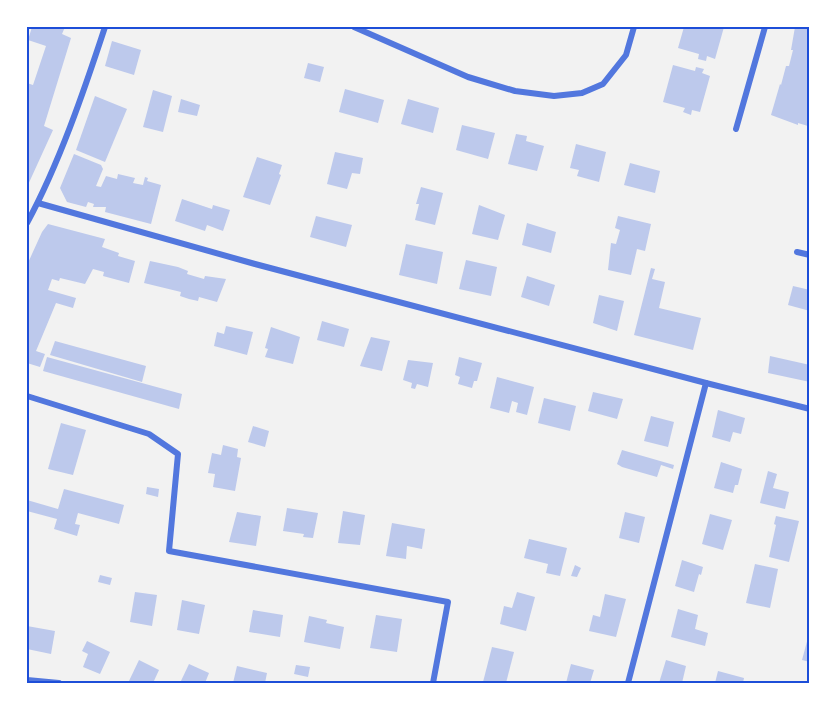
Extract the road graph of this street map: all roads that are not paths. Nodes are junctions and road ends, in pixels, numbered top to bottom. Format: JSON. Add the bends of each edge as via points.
{"nodes":[{"id":1,"x":105,"y":27,"type":"edge"},
{"id":2,"x":346,"y":27,"type":"edge"},
{"id":3,"x":634,"y":27,"type":"edge"},
{"id":4,"x":765,"y":27,"type":"edge"},
{"id":5,"x":355,"y":28,"type":"edge"},
{"id":6,"x":736,"y":129,"type":"dead end"},
{"id":7,"x":38,"y":203,"type":"junction"},
{"id":8,"x":27,"y":223,"type":"edge"},
{"id":9,"x":797,"y":252,"type":"dead end"},
{"id":10,"x":810,"y":255,"type":"edge"},
{"id":11,"x":706,"y":383,"type":"junction"},
{"id":12,"x":27,"y":396,"type":"edge"},
{"id":13,"x":810,"y":410,"type":"edge"},
{"id":14,"x":27,"y":680,"type":"edge"},
{"id":15,"x":59,"y":683,"type":"edge"},
{"id":16,"x":433,"y":683,"type":"edge"},
{"id":17,"x":628,"y":683,"type":"edge"}],
"edges":[{"from":1,"to":7,"type":"street"},
{"from":2,"to":5,"type":"street"},
{"from":3,"to":5,"type":"street","via":[[626,55],[603,84],[582,93],[554,96],[515,91],[468,77]]},
{"from":4,"to":6,"type":"street"},
{"from":7,"to":8,"type":"street"},
{"from":7,"to":11,"type":"street"},
{"from":9,"to":10,"type":"street"},
{"from":11,"to":13,"type":"street"},
{"from":11,"to":17,"type":"street"},
{"from":12,"to":16,"type":"street","via":[[149,434],[178,454],[169,551],[448,602]]},
{"from":14,"to":15,"type":"street"}]}
